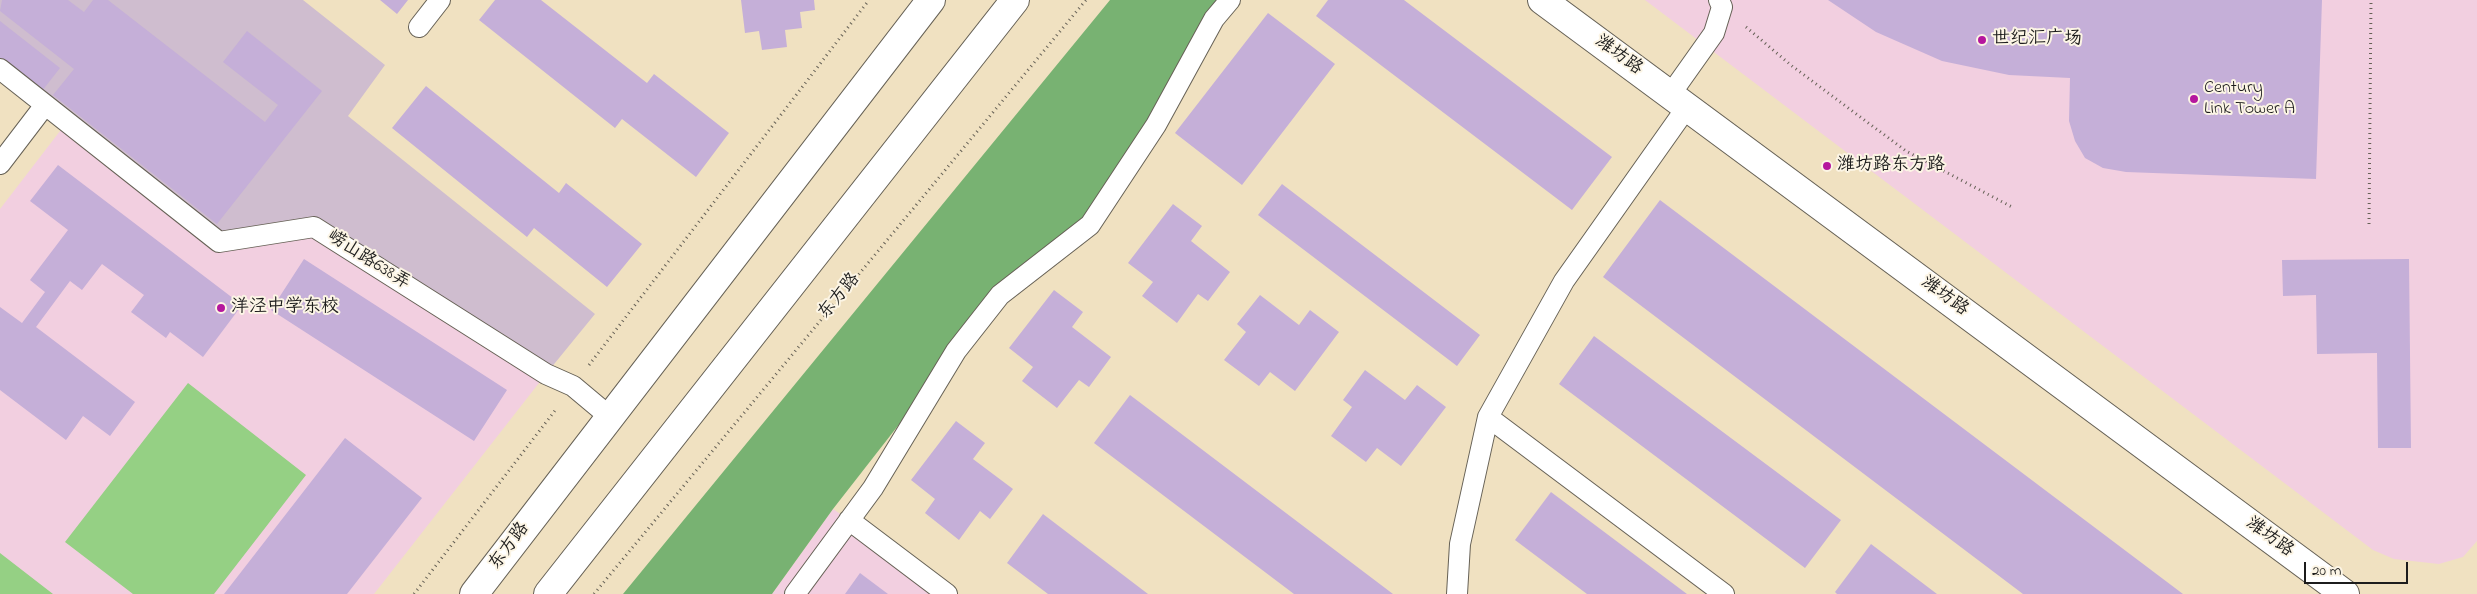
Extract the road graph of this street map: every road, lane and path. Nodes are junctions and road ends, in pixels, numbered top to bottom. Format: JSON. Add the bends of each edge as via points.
{"nodes":[{"id":1,"x":440,"y":0,"type":"edge"},
{"id":2,"x":869,"y":0,"type":"edge"},
{"id":3,"x":931,"y":0,"type":"edge"},
{"id":4,"x":1016,"y":0,"type":"edge"},
{"id":5,"x":1086,"y":0,"type":"edge"},
{"id":6,"x":1230,"y":0,"type":"edge"},
{"id":7,"x":1542,"y":0,"type":"edge"},
{"id":8,"x":2370,"y":0,"type":"edge"},
{"id":9,"x":1721,"y":4,"type":"edge"},
{"id":10,"x":419,"y":27,"type":"dead end"},
{"id":11,"x":0,"y":69,"type":"edge"},
{"id":12,"x":1678,"y":101,"type":"junction"},
{"id":13,"x":45,"y":105,"type":"junction"},
{"id":14,"x":0,"y":164,"type":"edge"},
{"id":15,"x":2012,"y":207,"type":"dead end"},
{"id":16,"x":2369,"y":224,"type":"dead end"},
{"id":17,"x":573,"y":386,"type":"junction"},
{"id":18,"x":610,"y":417,"type":"junction"},
{"id":19,"x":1488,"y":417,"type":"junction"},
{"id":20,"x":849,"y":520,"type":"junction"},
{"id":21,"x":414,"y":594,"type":"edge"},
{"id":22,"x":474,"y":594,"type":"edge"},
{"id":23,"x":548,"y":594,"type":"edge"},
{"id":24,"x":594,"y":594,"type":"edge"},
{"id":25,"x":794,"y":594,"type":"edge"},
{"id":26,"x":948,"y":594,"type":"edge"},
{"id":27,"x":1457,"y":594,"type":"edge"},
{"id":28,"x":1724,"y":594,"type":"edge"},
{"id":29,"x":2345,"y":594,"type":"edge"}],
"edges":[{"from":1,"to":10,"type":"lane"},
{"from":2,"to":17,"type":"path"},
{"from":3,"to":18,"type":"main road","name":"东方路"},
{"from":4,"to":23,"type":"main road"},
{"from":5,"to":24,"type":"path","name":"东方路"},
{"from":6,"to":20,"type":"lane","via":[[1214,19],[1156,125],[1090,225],[1000,295],[956,351],[873,488]]},
{"from":7,"to":12,"type":"main road","name":"潍坊路"},
{"from":8,"to":16,"type":"path"},
{"from":9,"to":12,"type":"lane","via":[[1714,33]]},
{"from":9,"to":15,"type":"path","via":[[1792,66],[1906,151]]},
{"from":11,"to":13,"type":"lane","name":"崂山路638弄"},
{"from":12,"to":19,"type":"lane","via":[[1564,281]]},
{"from":12,"to":29,"type":"main road","name":"潍坊路"},
{"from":13,"to":14,"type":"lane"},
{"from":13,"to":17,"type":"lane","name":"崂山路638弄","via":[[219,242],[314,227],[546,374]]},
{"from":17,"to":18,"type":"lane","name":"崂山路638弄"},
{"from":17,"to":21,"type":"path"},
{"from":18,"to":22,"type":"main road","name":"东方路"},
{"from":19,"to":27,"type":"lane","via":[[1460,544]]},
{"from":19,"to":28,"type":"lane"},
{"from":20,"to":25,"type":"lane"},
{"from":20,"to":26,"type":"lane"}]}
